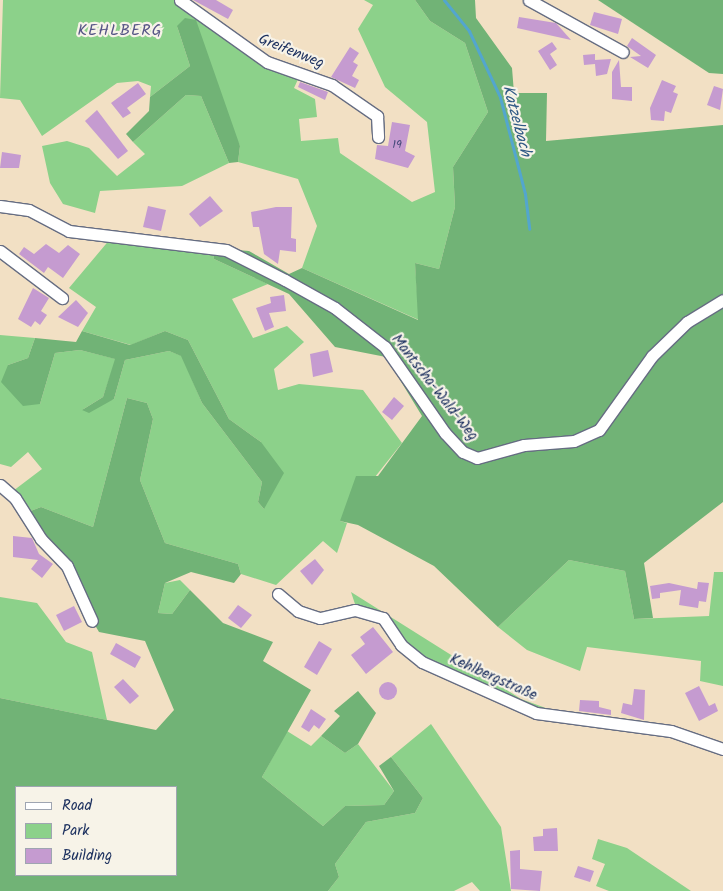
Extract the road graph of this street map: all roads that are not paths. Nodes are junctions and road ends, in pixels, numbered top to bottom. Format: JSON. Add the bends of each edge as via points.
{"nodes":[{"id":1,"x":180,"y":0,"type":"edge"},
{"id":2,"x":529,"y":0,"type":"edge"},
{"id":3,"x":622,"y":52,"type":"dead end"},
{"id":4,"x":378,"y":137,"type":"dead end"},
{"id":5,"x":0,"y":206,"type":"edge"},
{"id":6,"x":0,"y":251,"type":"edge"},
{"id":7,"x":62,"y":298,"type":"dead end"},
{"id":8,"x":723,"y":300,"type":"edge"},
{"id":9,"x":0,"y":485,"type":"edge"},
{"id":10,"x":278,"y":594,"type":"dead end"},
{"id":11,"x":92,"y":621,"type":"dead end"},
{"id":12,"x":723,"y":749,"type":"edge"}],
"edges":[{"from":1,"to":4,"type":"street","name":"Greifenweg","via":[[246,50],[332,85],[376,116]]},
{"from":2,"to":3,"type":"street"},
{"from":5,"to":8,"type":"street","name":"Mantscha-Wald-Weg","via":[[28,210],[69,231],[226,250],[285,280],[335,308],[385,347],[445,433],[463,452],[476,458],[524,445],[574,441],[599,430],[652,356],[687,322]]},
{"from":6,"to":7,"type":"street"},
{"from":9,"to":11,"type":"street","via":[[15,498],[41,539],[67,566]]},
{"from":10,"to":12,"type":"street","name":"Kehlbergstraße","via":[[298,611],[320,618],[355,610],[383,618],[401,645],[422,662],[536,713],[671,731]]}]}
